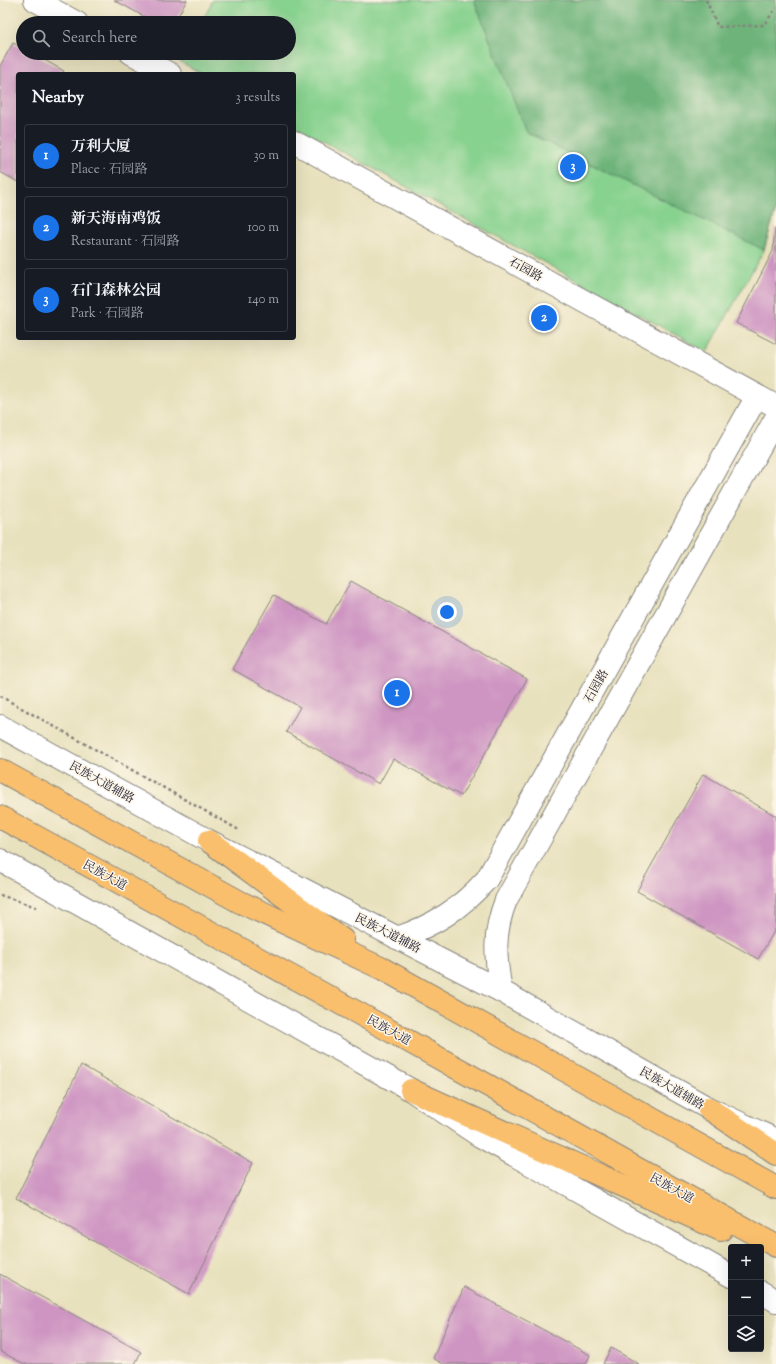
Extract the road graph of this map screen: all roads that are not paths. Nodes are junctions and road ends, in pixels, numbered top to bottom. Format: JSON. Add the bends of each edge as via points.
{"nodes":[{"id":1,"x":35,"y":0,"type":"edge"},
{"id":2,"x":64,"y":16,"type":"edge"},
{"id":3,"x":144,"y":60,"type":"edge"},
{"id":4,"x":166,"y":72,"type":"edge"},
{"id":5,"x":296,"y":143,"type":"edge"},
{"id":6,"x":767,"y":401,"type":"edge"},
{"id":7,"x":776,"y":418,"type":"edge"},
{"id":8,"x":0,"y":726,"type":"edge"},
{"id":9,"x":0,"y":770,"type":"edge"},
{"id":10,"x":0,"y":817,"type":"edge"},
{"id":11,"x":209,"y":841,"type":"junction"},
{"id":12,"x":0,"y":860,"type":"edge"},
{"id":13,"x":397,"y":938,"type":"junction"},
{"id":14,"x":383,"y":969,"type":"junction"},
{"id":15,"x":501,"y":990,"type":"junction"},
{"id":16,"x":411,"y":1090,"type":"junction"},
{"id":17,"x":708,"y":1108,"type":"junction"},
{"id":18,"x":776,"y":1140,"type":"edge"},
{"id":19,"x":776,"y":1154,"type":"edge"},
{"id":20,"x":776,"y":1188,"type":"edge"},
{"id":21,"x":751,"y":1244,"type":"edge"},
{"id":22,"x":776,"y":1246,"type":"edge"},
{"id":23,"x":764,"y":1249,"type":"edge"},
{"id":24,"x":776,"y":1255,"type":"edge"},
{"id":25,"x":728,"y":1274,"type":"edge"},
{"id":26,"x":764,"y":1294,"type":"edge"},
{"id":27,"x":776,"y":1301,"type":"edge"}],
"edges":[{"from":1,"to":2,"type":"street"},
{"from":3,"to":4,"type":"street"},
{"from":5,"to":6,"type":"street","name":"石园路"},
{"from":6,"to":13,"type":"street","name":"石园路","via":[[487,879],[473,895],[452,912],[425,928]]},
{"from":7,"to":15,"type":"street","via":[[506,900],[498,920],[495,942]]},
{"from":8,"to":11,"type":"street","name":"民族大道辅路"},
{"from":9,"to":14,"type":"highway","via":[[240,902]]},
{"from":10,"to":22,"type":"highway","name":"民族大道","via":[[372,1020]]},
{"from":11,"to":13,"type":"street","name":"民族大道辅路"},
{"from":11,"to":14,"type":"highway"},
{"from":12,"to":16,"type":"street"},
{"from":13,"to":15,"type":"street","name":"民族大道辅路"},
{"from":14,"to":20,"type":"highway"},
{"from":15,"to":17,"type":"street","name":"民族大道辅路"},
{"from":16,"to":21,"type":"highway"},
{"from":16,"to":25,"type":"street","via":[[480,1136]]},
{"from":17,"to":18,"type":"street","name":"民族大道辅路"},
{"from":17,"to":19,"type":"highway"},
{"from":23,"to":24,"type":"highway"},
{"from":26,"to":27,"type":"street"}]}
